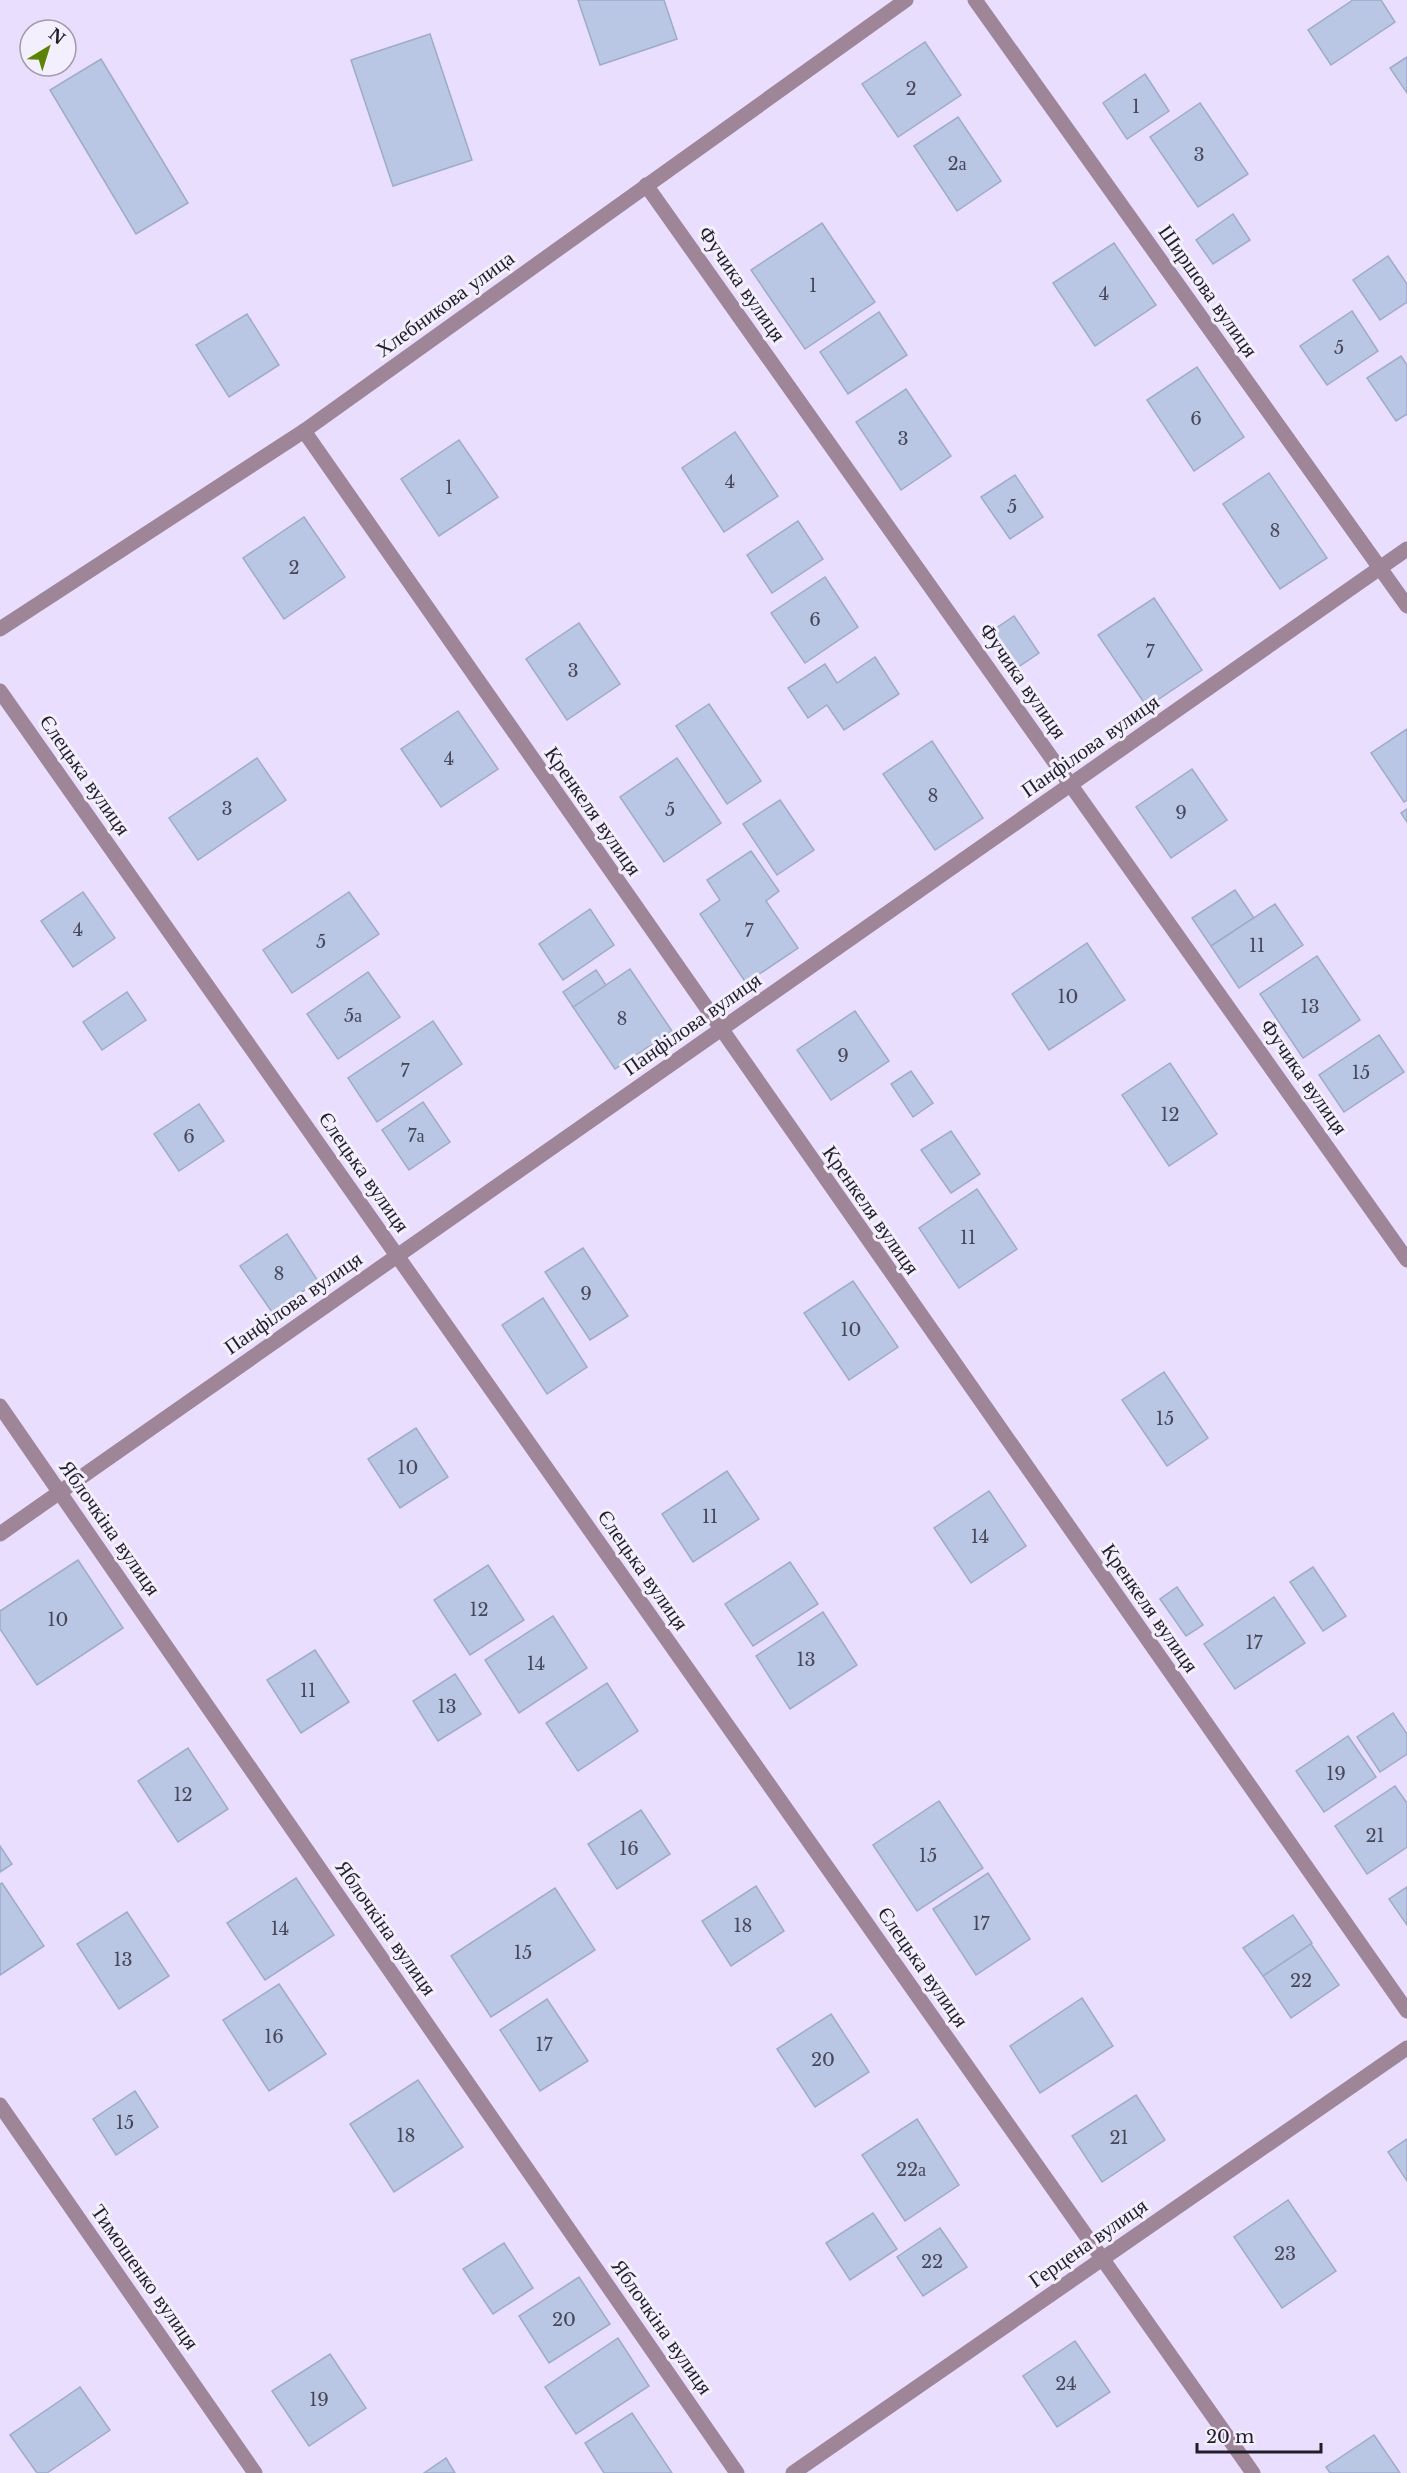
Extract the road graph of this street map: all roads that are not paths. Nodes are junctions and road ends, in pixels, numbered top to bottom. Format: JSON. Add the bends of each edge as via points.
{"nodes":[{"id":1,"x":906,"y":0,"type":"edge"},
{"id":2,"x":975,"y":0,"type":"edge"},
{"id":3,"x":646,"y":185,"type":"junction"},
{"id":4,"x":303,"y":431,"type":"junction"},
{"id":5,"x":1407,"y":549,"type":"edge"},
{"id":6,"x":1380,"y":568,"type":"junction"},
{"id":7,"x":1407,"y":606,"type":"edge"},
{"id":8,"x":0,"y":629,"type":"edge"},
{"id":9,"x":0,"y":691,"type":"edge"},
{"id":10,"x":1071,"y":785,"type":"junction"},
{"id":11,"x":720,"y":1030,"type":"junction"},
{"id":12,"x":397,"y":1256,"type":"junction"},
{"id":13,"x":1407,"y":1260,"type":"edge"},
{"id":14,"x":0,"y":1406,"type":"edge"},
{"id":15,"x":60,"y":1492,"type":"junction"},
{"id":16,"x":0,"y":1534,"type":"edge"},
{"id":17,"x":1407,"y":2011,"type":"edge"},
{"id":18,"x":1407,"y":2048,"type":"edge"},
{"id":19,"x":0,"y":2105,"type":"edge"},
{"id":20,"x":1102,"y":2259,"type":"junction"},
{"id":21,"x":255,"y":2473,"type":"edge"},
{"id":22,"x":737,"y":2473,"type":"edge"},
{"id":23,"x":793,"y":2473,"type":"edge"},
{"id":24,"x":1252,"y":2473,"type":"edge"}],
"edges":[{"from":1,"to":3,"type":"street","name":"Хлебникова улица"},
{"from":2,"to":6,"type":"street","name":"Ширшова вулиця"},
{"from":3,"to":4,"type":"street","name":"Хлебникова улица"},
{"from":3,"to":10,"type":"street","name":"Фучика вулиця"},
{"from":4,"to":8,"type":"street","name":"Хлебникова улица"},
{"from":4,"to":11,"type":"street","name":"Кренкеля вулиця"},
{"from":5,"to":6,"type":"street","name":"Панфілова вулиця"},
{"from":6,"to":7,"type":"street","name":"Ширшова вулиця"},
{"from":6,"to":10,"type":"street","name":"Панфілова вулиця"},
{"from":9,"to":12,"type":"street","name":"Єлецька вулиця"},
{"from":10,"to":11,"type":"street","name":"Панфілова вулиця"},
{"from":10,"to":13,"type":"street","name":"Фучика вулиця"},
{"from":11,"to":12,"type":"street","name":"Панфілова вулиця"},
{"from":11,"to":17,"type":"street","name":"Кренкеля вулиця"},
{"from":12,"to":15,"type":"street","name":"Панфілова вулиця"},
{"from":12,"to":20,"type":"street","name":"Єлецька вулиця"},
{"from":14,"to":15,"type":"street","name":"Яблочкіна вулиця"},
{"from":15,"to":16,"type":"street","name":"Панфілова вулиця"},
{"from":15,"to":22,"type":"street","name":"Яблочкіна вулиця"},
{"from":18,"to":20,"type":"street","name":"Герцена вулиця"},
{"from":19,"to":21,"type":"street","name":"Тимошенко вулиця"},
{"from":20,"to":23,"type":"street","name":"Герцена вулиця"},
{"from":20,"to":24,"type":"street","name":"Єлецька вулиця"}]}
